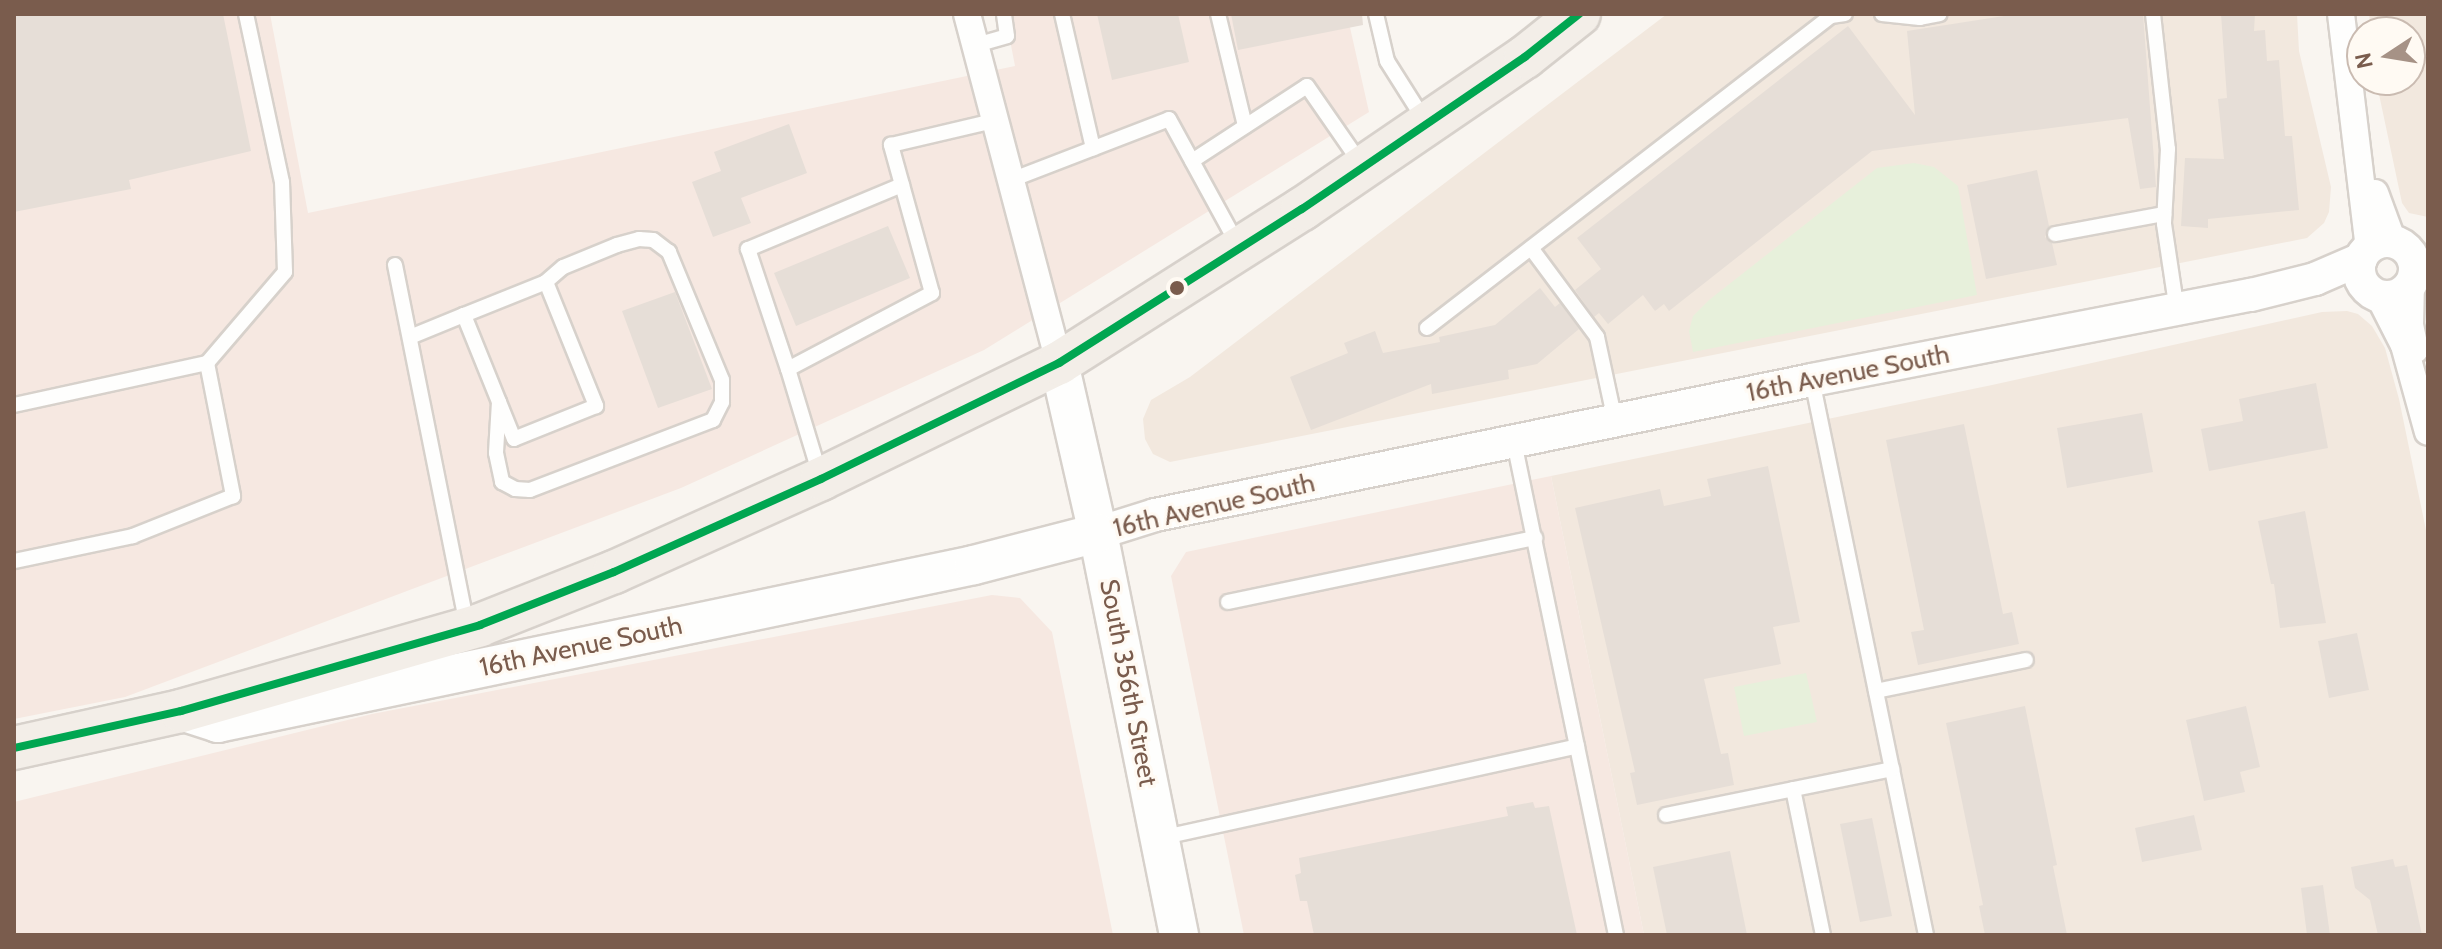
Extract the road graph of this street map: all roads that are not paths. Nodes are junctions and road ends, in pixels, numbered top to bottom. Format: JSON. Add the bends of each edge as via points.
{"nodes":[{"id":1,"x":246,"y":14,"type":"edge"},
{"id":2,"x":967,"y":14,"type":"edge"},
{"id":3,"x":1004,"y":14,"type":"edge"},
{"id":4,"x":1062,"y":14,"type":"edge"},
{"id":5,"x":1218,"y":14,"type":"edge"},
{"id":6,"x":1376,"y":14,"type":"edge"},
{"id":7,"x":1579,"y":14,"type":"edge"},
{"id":8,"x":1845,"y":14,"type":"edge"},
{"id":9,"x":1882,"y":14,"type":"edge"},
{"id":10,"x":1940,"y":14,"type":"edge"},
{"id":11,"x":2153,"y":14,"type":"edge"},
{"id":12,"x":2341,"y":14,"type":"edge"},
{"id":13,"x":976,"y":45,"type":"junction"},
{"id":14,"x":998,"y":120,"type":"junction"},
{"id":15,"x":1426,"y":124,"type":"junction"},
{"id":16,"x":1245,"y":126,"type":"junction"},
{"id":17,"x":1093,"y":148,"type":"junction"},
{"id":18,"x":1192,"y":161,"type":"junction"},
{"id":19,"x":1363,"y":167,"type":"junction"},
{"id":20,"x":1011,"y":180,"type":"junction"},
{"id":21,"x":902,"y":185,"type":"junction"},
{"id":22,"x":2164,"y":214,"type":"junction"},
{"id":23,"x":2055,"y":234,"type":"dead end"},
{"id":24,"x":1240,"y":248,"type":"junction"},
{"id":25,"x":1531,"y":248,"type":"junction"},
{"id":26,"x":395,"y":265,"type":"dead end"},
{"id":27,"x":2395,"y":266,"type":"edge"},
{"id":28,"x":546,"y":282,"type":"junction"},
{"id":29,"x":2177,"y":311,"type":"junction"},
{"id":30,"x":464,"y":315,"type":"junction"},
{"id":31,"x":1427,"y":328,"type":"dead end"},
{"id":32,"x":410,"y":337,"type":"junction"},
{"id":33,"x":207,"y":363,"type":"junction"},
{"id":34,"x":1059,"y":363,"type":"junction"},
{"id":35,"x":788,"y":369,"type":"junction"},
{"id":36,"x":1812,"y":380,"type":"junction"},
{"id":37,"x":499,"y":402,"type":"junction"},
{"id":38,"x":14,"y":405,"type":"edge"},
{"id":39,"x":2428,"y":419,"type":"edge"},
{"id":40,"x":1615,"y":421,"type":"junction"},
{"id":41,"x":2428,"y":432,"type":"edge"},
{"id":42,"x":1514,"y":442,"type":"junction"},
{"id":43,"x":821,"y":479,"type":"junction"},
{"id":44,"x":1098,"y":533,"type":"junction"},
{"id":45,"x":1535,"y":538,"type":"junction"},
{"id":46,"x":14,"y":561,"type":"edge"},
{"id":47,"x":1228,"y":602,"type":"dead end"},
{"id":48,"x":468,"y":628,"type":"junction"},
{"id":49,"x":2026,"y":660,"type":"dead end"},
{"id":50,"x":1876,"y":691,"type":"junction"},
{"id":51,"x":181,"y":711,"type":"junction"},
{"id":52,"x":1577,"y":746,"type":"junction"},
{"id":53,"x":14,"y":748,"type":"edge"},
{"id":54,"x":1892,"y":769,"type":"junction"},
{"id":55,"x":1793,"y":789,"type":"junction"},
{"id":56,"x":1666,"y":815,"type":"dead end"},
{"id":57,"x":1159,"y":838,"type":"junction"},
{"id":58,"x":1179,"y":935,"type":"edge"},
{"id":59,"x":1616,"y":935,"type":"edge"},
{"id":60,"x":1823,"y":935,"type":"edge"},
{"id":61,"x":1926,"y":935,"type":"edge"}],
"edges":[{"from":1,"to":33,"type":"lane","via":[[282,182],[285,272]]},
{"from":2,"to":13,"type":"street","name":"South 356th Street"},
{"from":3,"to":13,"type":"lane","via":[[1007,36]]},
{"from":4,"to":17,"type":"lane"},
{"from":5,"to":16,"type":"lane"},
{"from":6,"to":15,"type":"lane","via":[[1387,61]]},
{"from":7,"to":15,"type":"main road"},
{"from":8,"to":25,"type":"lane","via":[[1831,16]]},
{"from":9,"to":10,"type":"lane"},
{"from":11,"to":22,"type":"lane","via":[[2168,149]]},
{"from":12,"to":27,"type":"street","via":[[2356,137]]},
{"from":13,"to":14,"type":"street","name":"South 356th Street"},
{"from":14,"to":20,"type":"street","name":"South 356th Street"},
{"from":14,"to":21,"type":"lane","via":[[891,145]]},
{"from":15,"to":19,"type":"main road"},
{"from":16,"to":18,"type":"lane"},
{"from":16,"to":19,"type":"lane","via":[[1307,86]]},
{"from":17,"to":18,"type":"lane","via":[[1169,119]]},
{"from":17,"to":20,"type":"lane"},
{"from":18,"to":24,"type":"lane"},
{"from":19,"to":24,"type":"main road"},
{"from":20,"to":34,"type":"street","name":"South 356th Street"},
{"from":21,"to":35,"type":"lane","via":[[932,293]]},
{"from":21,"to":35,"type":"lane","via":[[748,249]]},
{"from":22,"to":23,"type":"lane"},
{"from":22,"to":29,"type":"lane"},
{"from":24,"to":34,"type":"main road"},
{"from":25,"to":31,"type":"lane"},
{"from":25,"to":40,"type":"lane","via":[[1597,337]]},
{"from":26,"to":32,"type":"lane"},
{"from":27,"to":29,"type":"street","name":"16th Avenue South"},
{"from":27,"to":39,"type":"street"},
{"from":27,"to":41,"type":"street","via":[[2404,345]]},
{"from":28,"to":30,"type":"lane"},
{"from":28,"to":37,"type":"lane","via":[[596,406],[514,439]]},
{"from":28,"to":37,"type":"lane","via":[[563,267],[617,245],[653,240],[669,252],[675,266],[722,380],[722,402],[713,420],[530,490],[502,482],[496,453]]},
{"from":29,"to":36,"type":"street","name":"16th Avenue South"},
{"from":30,"to":32,"type":"lane"},
{"from":30,"to":37,"type":"lane"},
{"from":32,"to":48,"type":"lane"},
{"from":33,"to":38,"type":"lane"},
{"from":33,"to":46,"type":"lane","via":[[233,496],[133,536]]},
{"from":34,"to":43,"type":"main road"},
{"from":34,"to":44,"type":"main road","name":"South 356th Street"},
{"from":35,"to":43,"type":"lane"},
{"from":36,"to":40,"type":"street","name":"16th Avenue South"},
{"from":36,"to":50,"type":"lane"},
{"from":40,"to":42,"type":"street","name":"16th Avenue South"},
{"from":42,"to":44,"type":"street","name":"16th Avenue South","via":[[1155,515]]},
{"from":42,"to":45,"type":"lane"},
{"from":43,"to":48,"type":"main road","via":[[614,572]]},
{"from":44,"to":51,"type":"main road","name":"16th Avenue South","via":[[959,568],[218,723]]},
{"from":44,"to":57,"type":"main road","name":"South 356th Street"},
{"from":45,"to":47,"type":"lane"},
{"from":45,"to":52,"type":"lane"},
{"from":48,"to":51,"type":"main road"},
{"from":49,"to":50,"type":"lane"},
{"from":50,"to":54,"type":"lane"},
{"from":51,"to":53,"type":"main road"},
{"from":52,"to":57,"type":"lane"},
{"from":52,"to":59,"type":"lane"},
{"from":54,"to":55,"type":"lane"},
{"from":54,"to":61,"type":"lane"},
{"from":55,"to":56,"type":"lane"},
{"from":55,"to":60,"type":"lane"},
{"from":57,"to":58,"type":"main road","name":"South 356th Street"}]}
